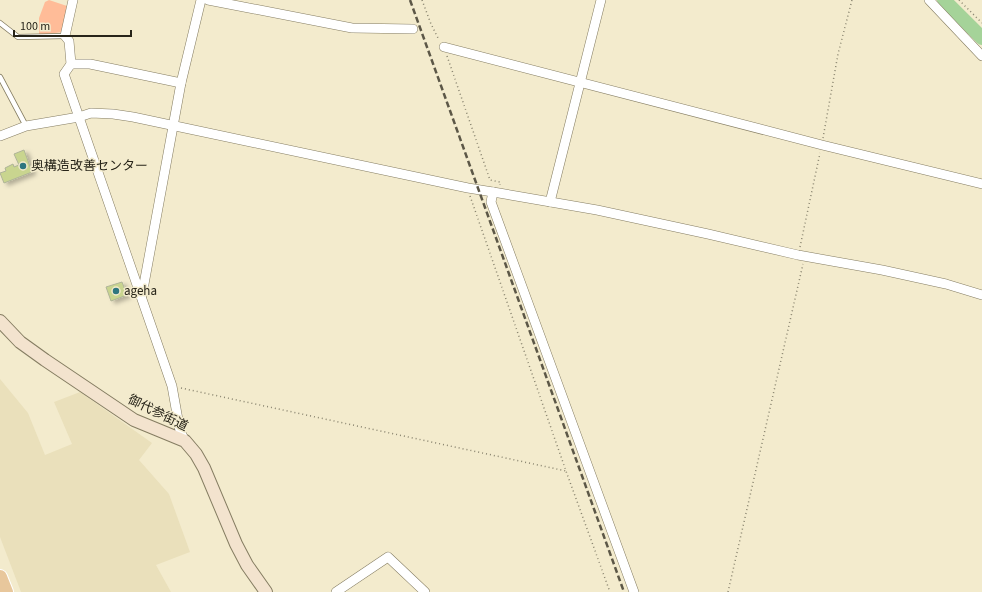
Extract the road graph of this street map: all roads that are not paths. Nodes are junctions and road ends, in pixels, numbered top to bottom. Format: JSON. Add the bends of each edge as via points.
{"nodes":[{"id":1,"x":73,"y":0,"type":"edge"},
{"id":2,"x":201,"y":0,"type":"edge"},
{"id":3,"x":208,"y":0,"type":"edge"},
{"id":4,"x":601,"y":0,"type":"edge"},
{"id":5,"x":929,"y":0,"type":"edge"},
{"id":6,"x":0,"y":23,"type":"edge"},
{"id":7,"x":412,"y":29,"type":"dead end"},
{"id":8,"x":65,"y":36,"type":"junction"},
{"id":9,"x":444,"y":47,"type":"road end"},
{"id":10,"x":980,"y":50,"type":"edge"},
{"id":11,"x":71,"y":64,"type":"junction"},
{"id":12,"x":0,"y":77,"type":"edge"},
{"id":13,"x":580,"y":82,"type":"junction"},
{"id":14,"x":181,"y":84,"type":"junction"},
{"id":15,"x":79,"y":117,"type":"junction"},
{"id":16,"x":174,"y":125,"type":"junction"},
{"id":17,"x":26,"y":126,"type":"junction"},
{"id":18,"x":0,"y":136,"type":"edge"},
{"id":19,"x":982,"y":184,"type":"edge"},
{"id":20,"x":496,"y":192,"type":"junction"},
{"id":21,"x":550,"y":202,"type":"junction"},
{"id":22,"x":141,"y":296,"type":"junction"},
{"id":23,"x":982,"y":296,"type":"edge"},
{"id":24,"x":0,"y":321,"type":"edge"},
{"id":25,"x":184,"y":441,"type":"junction"},
{"id":26,"x":0,"y":577,"type":"edge"},
{"id":27,"x":6,"y":592,"type":"edge"},
{"id":28,"x":266,"y":592,"type":"edge"},
{"id":29,"x":336,"y":592,"type":"edge"},
{"id":30,"x":425,"y":592,"type":"edge"},
{"id":31,"x":634,"y":592,"type":"edge"}],
"edges":[{"from":1,"to":8,"type":"street"},
{"from":2,"to":14,"type":"street"},
{"from":3,"to":7,"type":"street","via":[[352,28]]},
{"from":4,"to":13,"type":"street"},
{"from":5,"to":10,"type":"street"},
{"from":6,"to":8,"type":"lane","via":[[18,37]]},
{"from":8,"to":11,"type":"street","via":[[69,42]]},
{"from":9,"to":13,"type":"street"},
{"from":11,"to":14,"type":"street","via":[[90,64]]},
{"from":11,"to":15,"type":"street","via":[[64,74]]},
{"from":12,"to":17,"type":"lane"},
{"from":13,"to":19,"type":"street"},
{"from":13,"to":21,"type":"street"},
{"from":14,"to":16,"type":"street"},
{"from":15,"to":16,"type":"street","via":[[91,113],[113,114]]},
{"from":15,"to":17,"type":"street"},
{"from":15,"to":22,"type":"street"},
{"from":16,"to":20,"type":"street"},
{"from":16,"to":22,"type":"street"},
{"from":17,"to":18,"type":"street"},
{"from":20,"to":21,"type":"street"},
{"from":20,"to":31,"type":"street","via":[[491,202]]},
{"from":21,"to":23,"type":"street","via":[[701,232],[801,256],[882,270],[946,284]]},
{"from":22,"to":25,"type":"street","via":[[172,386]]},
{"from":24,"to":25,"type":"street","name":"御代参街道","via":[[20,342],[134,420]]},
{"from":25,"to":28,"type":"street","name":"御代参街道","via":[[204,468],[236,544]]},
{"from":26,"to":27,"type":"main road"},
{"from":29,"to":30,"type":"street","via":[[388,557]]}]}
